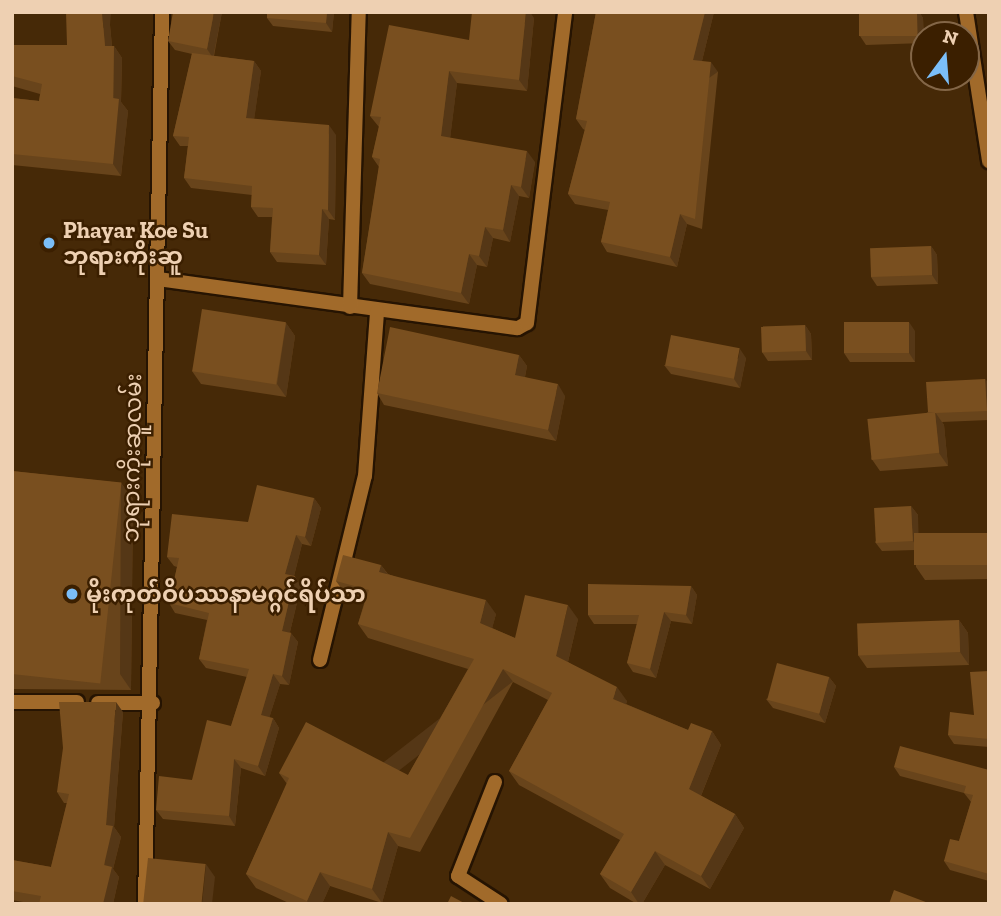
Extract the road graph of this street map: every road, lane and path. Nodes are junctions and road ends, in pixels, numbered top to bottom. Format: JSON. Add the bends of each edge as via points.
{"nodes":[{"id":1,"x":162,"y":12,"type":"edge"},
{"id":2,"x":359,"y":12,"type":"edge"},
{"id":3,"x":565,"y":12,"type":"edge"},
{"id":4,"x":966,"y":12,"type":"edge"},
{"id":5,"x":984,"y":104,"type":"edge"},
{"id":6,"x":989,"y":161,"type":"edge"},
{"id":7,"x":158,"y":279,"type":"junction"},
{"id":8,"x":351,"y":307,"type":"junction"},
{"id":9,"x":377,"y":311,"type":"junction"},
{"id":10,"x":320,"y":660,"type":"dead end"},
{"id":11,"x":12,"y":702,"type":"edge"},
{"id":12,"x":153,"y":703,"type":"junction"},
{"id":13,"x":495,"y":782,"type":"dead end"},
{"id":14,"x":145,"y":904,"type":"edge"},
{"id":15,"x":501,"y":904,"type":"edge"}],
"edges":[{"from":1,"to":7,"type":"street","name":"ဘုရားကိုးဆူလမ်း"},
{"from":2,"to":8,"type":"street"},
{"from":3,"to":9,"type":"street","via":[[527,323],[519,328]]},
{"from":4,"to":5,"type":"street"},
{"from":5,"to":6,"type":"street"},
{"from":7,"to":8,"type":"street"},
{"from":7,"to":12,"type":"street","name":"ဘုရားကိုးဆူလမ်း"},
{"from":8,"to":9,"type":"street"},
{"from":9,"to":10,"type":"street","via":[[365,476]]},
{"from":11,"to":12,"type":"street"},
{"from":12,"to":14,"type":"street","name":"ဘုရားကိုးဆူလမ်း"},
{"from":13,"to":15,"type":"street","via":[[458,876]]}]}
